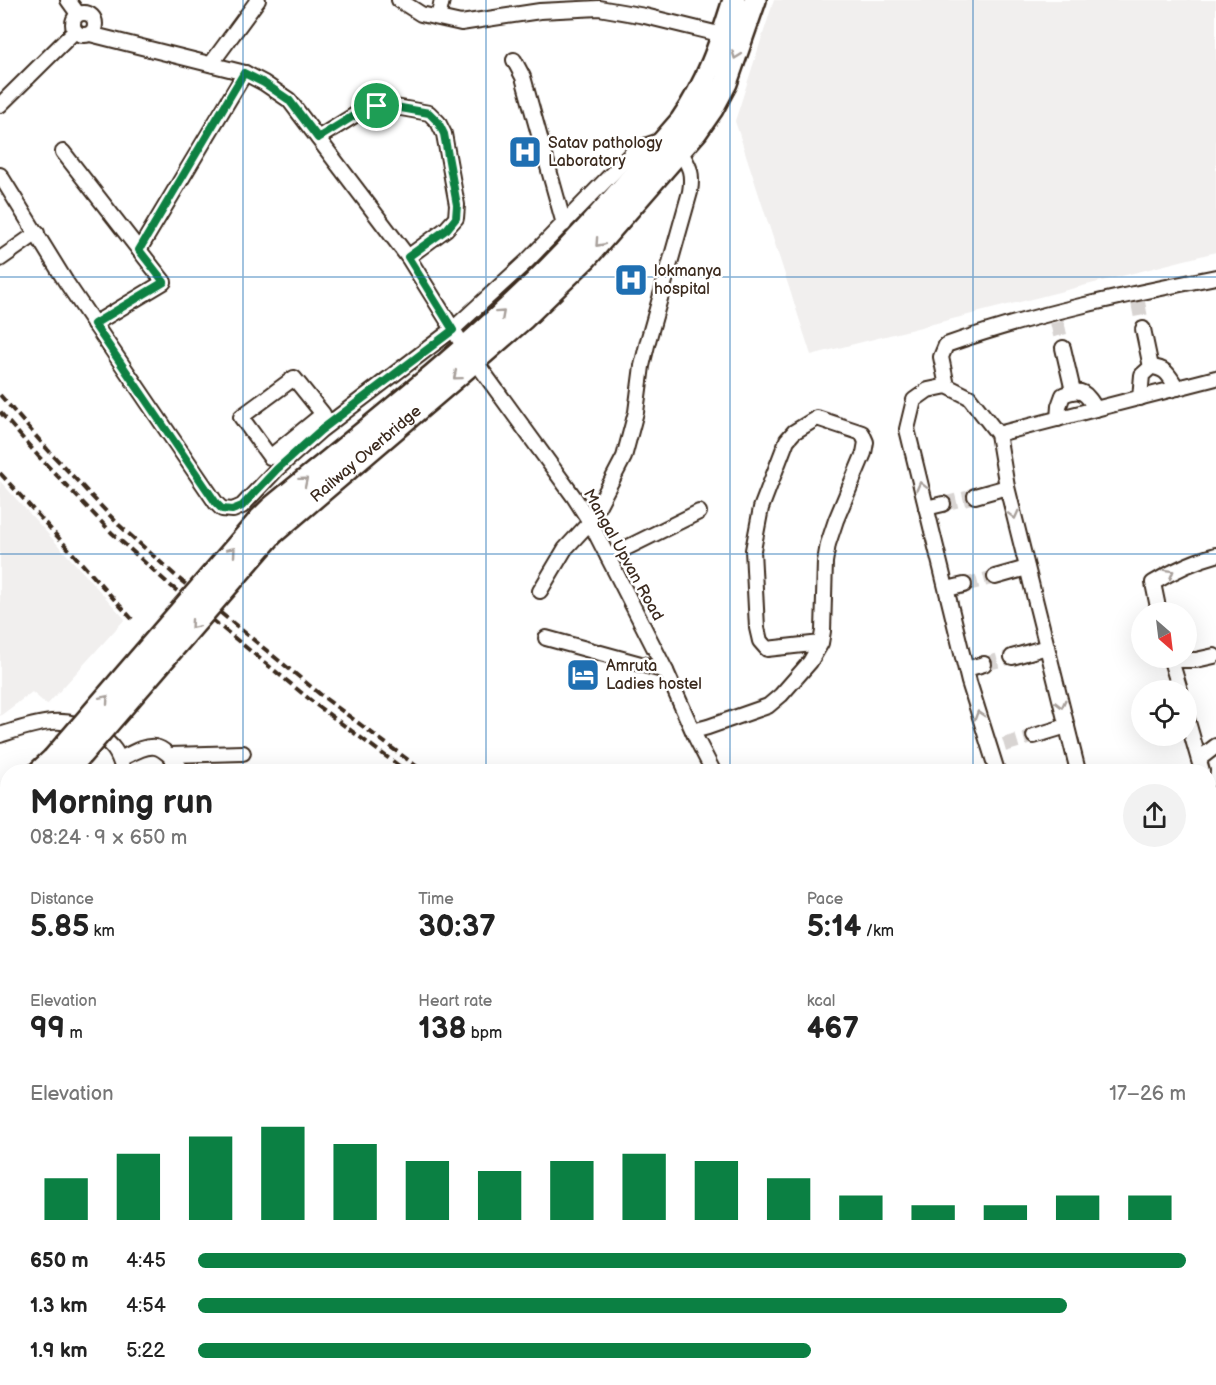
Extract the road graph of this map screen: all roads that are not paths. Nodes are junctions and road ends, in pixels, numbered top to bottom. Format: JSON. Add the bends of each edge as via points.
{"nodes":[{"id":1,"x":68,"y":0,"type":"edge"},
{"id":2,"x":258,"y":0,"type":"edge"},
{"id":3,"x":399,"y":0,"type":"edge"},
{"id":4,"x":734,"y":0,"type":"edge"},
{"id":5,"x":755,"y":0,"type":"edge"},
{"id":6,"x":621,"y":6,"type":"edge"},
{"id":7,"x":85,"y":9,"type":"edge"},
{"id":8,"x":75,"y":31,"type":"junction"},
{"id":9,"x":90,"y":34,"type":"junction"},
{"id":10,"x":723,"y":34,"type":"junction"},
{"id":11,"x":514,"y":60,"type":"dead end"},
{"id":12,"x":211,"y":64,"type":"junction"},
{"id":13,"x":244,"y":73,"type":"junction"},
{"id":14,"x":0,"y":105,"type":"edge"},
{"id":15,"x":318,"y":138,"type":"junction"},
{"id":16,"x":672,"y":145,"type":"junction"},
{"id":17,"x":63,"y":152,"type":"dead end"},
{"id":18,"x":0,"y":175,"type":"edge"},
{"id":19,"x":564,"y":224,"type":"junction"},
{"id":20,"x":37,"y":233,"type":"junction"},
{"id":21,"x":139,"y":250,"type":"junction"},
{"id":22,"x":408,"y":257,"type":"junction"},
{"id":23,"x":0,"y":259,"type":"edge"},
{"id":24,"x":1216,"y":277,"type":"edge"},
{"id":25,"x":94,"y":324,"type":"junction"},
{"id":26,"x":1143,"y":329,"type":"tunnel mouth"},
{"id":27,"x":456,"y":334,"type":"junction"},
{"id":28,"x":1063,"y":348,"type":"tunnel mouth"},
{"id":29,"x":1151,"y":367,"type":"junction"},
{"id":30,"x":481,"y":369,"type":"dead end"},
{"id":31,"x":1216,"y":378,"type":"edge"},
{"id":32,"x":947,"y":386,"type":"junction"},
{"id":33,"x":1177,"y":388,"type":"junction"},
{"id":34,"x":1073,"y":391,"type":"junction"},
{"id":35,"x":1140,"y":398,"type":"junction"},
{"id":36,"x":1096,"y":409,"type":"junction"},
{"id":37,"x":1058,"y":419,"type":"junction"},
{"id":38,"x":998,"y":434,"type":"junction"},
{"id":39,"x":306,"y":436,"type":"junction"},
{"id":40,"x":1007,"y":487,"type":"junction"},
{"id":41,"x":975,"y":496,"type":"tunnel mouth"},
{"id":42,"x":943,"y":504,"type":"tunnel mouth"},
{"id":43,"x":926,"y":508,"type":"junction"},
{"id":44,"x":699,"y":512,"type":"dead end"},
{"id":45,"x":590,"y":522,"type":"junction"},
{"id":46,"x":1216,"y":555,"type":"edge"},
{"id":47,"x":608,"y":557,"type":"junction"},
{"id":48,"x":1028,"y":568,"type":"junction"},
{"id":49,"x":995,"y":577,"type":"tunnel mouth"},
{"id":50,"x":964,"y":585,"type":"tunnel mouth"},
{"id":51,"x":947,"y":589,"type":"junction"},
{"id":52,"x":540,"y":591,"type":"dead end"},
{"id":53,"x":1157,"y":602,"type":"edge"},
{"id":54,"x":546,"y":639,"type":"dead end"},
{"id":55,"x":821,"y":643,"type":"junction"},
{"id":56,"x":1047,"y":647,"type":"junction"},
{"id":57,"x":1214,"y":656,"type":"dead end"},
{"id":58,"x":1012,"y":657,"type":"tunnel mouth"},
{"id":59,"x":1197,"y":660,"type":"edge"},
{"id":60,"x":984,"y":664,"type":"tunnel mouth"},
{"id":61,"x":1174,"y":668,"type":"edge"},
{"id":62,"x":1186,"y":668,"type":"edge"},
{"id":63,"x":966,"y":669,"type":"junction"},
{"id":64,"x":666,"y":671,"type":"junction"},
{"id":65,"x":1176,"y":676,"type":"junction"},
{"id":66,"x":1177,"y":680,"type":"edge"},
{"id":67,"x":1067,"y":726,"type":"junction"},
{"id":68,"x":693,"y":731,"type":"junction"},
{"id":69,"x":0,"y":735,"type":"edge"},
{"id":70,"x":1034,"y":736,"type":"tunnel mouth"},
{"id":71,"x":1197,"y":744,"type":"edge"},
{"id":72,"x":1004,"y":745,"type":"tunnel mouth"},
{"id":73,"x":1216,"y":745,"type":"edge"},
{"id":74,"x":1195,"y":746,"type":"edge"},
{"id":75,"x":990,"y":749,"type":"junction"},
{"id":76,"x":243,"y":753,"type":"dead end"},
{"id":77,"x":170,"y":755,"type":"junction"},
{"id":78,"x":57,"y":764,"type":"edge"},
{"id":79,"x":122,"y":764,"type":"edge"},
{"id":80,"x":123,"y":764,"type":"edge"},
{"id":81,"x":177,"y":764,"type":"edge"},
{"id":82,"x":710,"y":764,"type":"edge"},
{"id":83,"x":995,"y":764,"type":"edge"},
{"id":84,"x":1076,"y":764,"type":"edge"},
{"id":85,"x":1200,"y":764,"type":"edge"},
{"id":86,"x":1201,"y":764,"type":"edge"}],
"edges":[{"from":1,"to":7,"type":"street"},
{"from":2,"to":12,"type":"street"},
{"from":3,"to":6,"type":"street","via":[[421,14],[461,23],[540,11]]},
{"from":4,"to":10,"type":"main road"},
{"from":5,"to":16,"type":"main road","one_way":true,"via":[[726,83],[712,109],[696,132]]},
{"from":6,"to":10,"type":"street","via":[[645,16]]},
{"from":7,"to":8,"type":"street","via":[[75,18]]},
{"from":7,"to":9,"type":"street","via":[[96,22]]},
{"from":8,"to":9,"type":"street"},
{"from":8,"to":14,"type":"street"},
{"from":9,"to":12,"type":"street"},
{"from":10,"to":16,"type":"main road"},
{"from":11,"to":19,"type":"street","via":[[523,77]]},
{"from":12,"to":13,"type":"street"},
{"from":13,"to":15,"type":"street","via":[[289,100]]},
{"from":13,"to":21,"type":"street"},
{"from":15,"to":22,"type":"street"},
{"from":15,"to":22,"type":"street","via":[[363,110],[377,106],[429,113],[438,122],[444,134],[456,218]]},
{"from":16,"to":19,"type":"street","via":[[636,149]]},
{"from":16,"to":45,"type":"street","via":[[690,166],[690,192],[648,341],[624,457]]},
{"from":16,"to":78,"type":"main road","name":"Railway Overbridge","bridge":true,"via":[[512,305],[271,508],[267,526]]},
{"from":17,"to":21,"type":"street"},
{"from":18,"to":20,"type":"street"},
{"from":19,"to":27,"type":"street"},
{"from":20,"to":23,"type":"street"},
{"from":20,"to":25,"type":"street"},
{"from":21,"to":25,"type":"street","via":[[164,282]]},
{"from":22,"to":27,"type":"street"},
{"from":24,"to":32,"type":"street","via":[[986,331],[946,345],[941,357]]},
{"from":25,"to":39,"type":"street","via":[[222,509],[242,506]]},
{"from":26,"to":29,"type":"street"},
{"from":27,"to":39,"type":"street"},
{"from":28,"to":34,"type":"street"},
{"from":29,"to":33,"type":"street","via":[[1168,374]]},
{"from":29,"to":35,"type":"street","via":[[1142,375]]},
{"from":30,"to":45,"type":"street","name":"Mangal Upvan Road"},
{"from":31,"to":33,"type":"street"},
{"from":32,"to":38,"type":"street","via":[[969,397]]},
{"from":43,"to":32,"type":"street","one_way":true,"via":[[907,429],[914,400],[928,390]]},
{"from":33,"to":35,"type":"street"},
{"from":34,"to":36,"type":"street","via":[[1089,398]]},
{"from":34,"to":37,"type":"street","via":[[1063,395]]},
{"from":35,"to":36,"type":"street"},
{"from":36,"to":37,"type":"street"},
{"from":37,"to":38,"type":"street"},
{"from":38,"to":40,"type":"street"},
{"from":39,"to":39,"type":"street","via":[[323,414],[294,378],[241,417],[270,457]]},
{"from":40,"to":41,"type":"street"},
{"from":40,"to":48,"type":"street","one_way":true},
{"from":42,"to":43,"type":"street"},
{"from":43,"to":51,"type":"street"},
{"from":44,"to":47,"type":"street"},
{"from":45,"to":47,"type":"street","name":"Mangal Upvan Road"},
{"from":45,"to":52,"type":"street","via":[[565,549]]},
{"from":53,"to":46,"type":"street","one_way":true,"via":[[1152,583],[1177,568]]},
{"from":47,"to":64,"type":"street","name":"Mangal Upvan Road"},
{"from":48,"to":49,"type":"street"},
{"from":48,"to":56,"type":"street"},
{"from":50,"to":51,"type":"street"},
{"from":51,"to":63,"type":"street"},
{"from":54,"to":64,"type":"street"},
{"from":55,"to":55,"type":"street","via":[[828,544],[866,442],[862,433],[817,418],[787,440],[760,508],[753,550],[760,641],[767,649]]},
{"from":55,"to":68,"type":"street","via":[[810,662],[768,706]]},
{"from":56,"to":58,"type":"street"},
{"from":56,"to":67,"type":"street","one_way":true},
{"from":57,"to":59,"type":"street"},
{"from":60,"to":63,"type":"street"},
{"from":61,"to":65,"type":"street"},
{"from":62,"to":65,"type":"street"},
{"from":75,"to":63,"type":"street","one_way":true},
{"from":64,"to":68,"type":"street","name":"Mangal Upvan Road"},
{"from":65,"to":66,"type":"street"},
{"from":67,"to":70,"type":"street"},
{"from":67,"to":84,"type":"street"},
{"from":68,"to":82,"type":"street","name":"Mangal Upvan Road"},
{"from":69,"to":79,"type":"street","via":[[31,725],[64,721],[89,729],[107,741]]},
{"from":71,"to":73,"type":"street"},
{"from":72,"to":75,"type":"street"},
{"from":73,"to":86,"type":"street"},
{"from":74,"to":85,"type":"street"},
{"from":75,"to":83,"type":"street"},
{"from":76,"to":77,"type":"street"},
{"from":77,"to":80,"type":"street","via":[[152,746],[139,749]]},
{"from":77,"to":81,"type":"street"}]}
